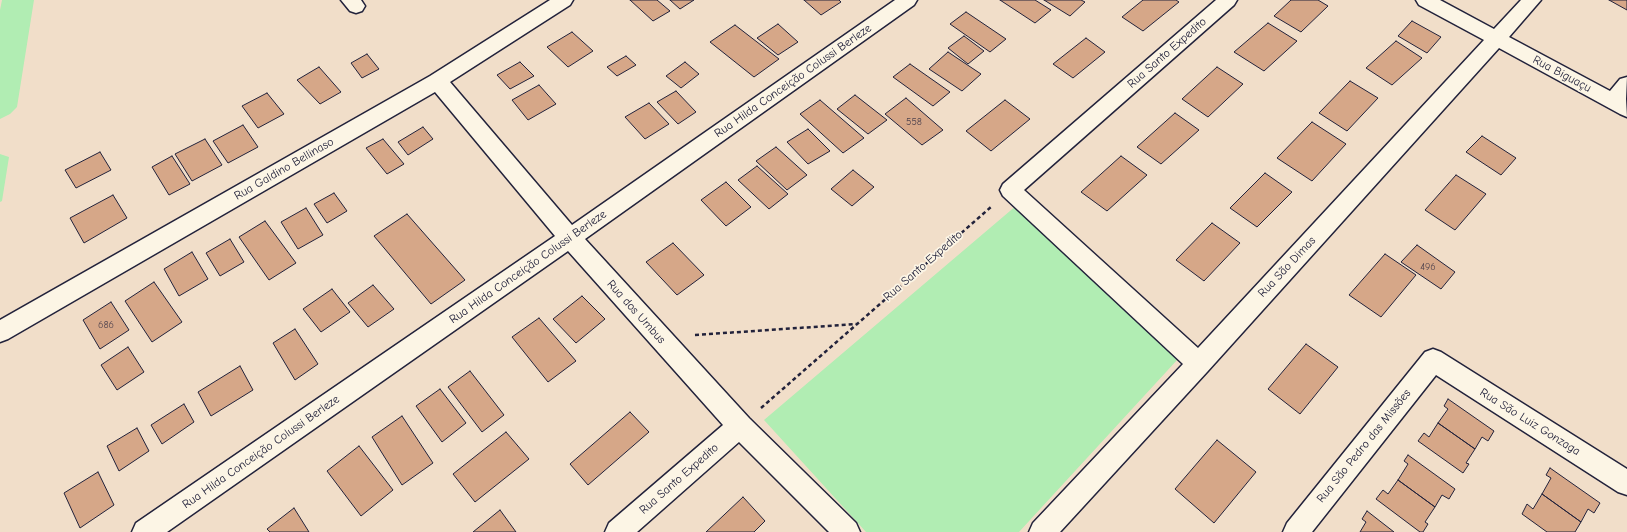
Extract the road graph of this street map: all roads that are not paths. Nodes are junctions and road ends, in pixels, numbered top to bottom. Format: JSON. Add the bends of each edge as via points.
{"nodes":[{"id":1,"x":564,"y":0,"type":"edge"},
{"id":2,"x":908,"y":0,"type":"edge"},
{"id":3,"x":1228,"y":0,"type":"edge"},
{"id":4,"x":1425,"y":0,"type":"edge"},
{"id":5,"x":1532,"y":0,"type":"edge"},
{"id":6,"x":1497,"y":39,"type":"junction"},
{"id":7,"x":437,"y":81,"type":"junction"},
{"id":8,"x":1627,"y":84,"type":"edge"},
{"id":9,"x":1620,"y":105,"type":"edge"},
{"id":10,"x":570,"y":238,"type":"junction"},
{"id":11,"x":0,"y":332,"type":"edge"},
{"id":12,"x":1433,"y":360,"type":"joint"},
{"id":13,"x":1199,"y":364,"type":"junction"},
{"id":14,"x":740,"y":426,"type":"junction"},
{"id":15,"x":1627,"y":483,"type":"edge"},
{"id":16,"x":146,"y":532,"type":"edge"},
{"id":17,"x":618,"y":532,"type":"edge"},
{"id":18,"x":847,"y":532,"type":"edge"},
{"id":19,"x":1042,"y":532,"type":"edge"},
{"id":20,"x":1296,"y":532,"type":"edge"}],
"edges":[{"from":1,"to":7,"type":"street","name":"Rua Galdino Bellinaso"},
{"from":2,"to":10,"type":"street","name":"Rua Hilda Conceição Colussi Berleze"},
{"from":3,"to":13,"type":"street","name":"Rua Santo Expedito","via":[[1010,190]]},
{"from":4,"to":6,"type":"street","name":"Rua Biguaçu"},
{"from":5,"to":6,"type":"street","name":"Rua São Dimas"},
{"from":6,"to":9,"type":"street","name":"Rua Biguaçu"},
{"from":6,"to":13,"type":"street","name":"Rua São Dimas"},
{"from":7,"to":10,"type":"street","name":"Rua dos Umbus"},
{"from":7,"to":11,"type":"street","name":"Rua Galdino Bellinaso"},
{"from":8,"to":9,"type":"street"},
{"from":10,"to":14,"type":"street","name":"Rua dos Umbus"},
{"from":10,"to":16,"type":"street","name":"Rua Hilda Conceição Colussi Berleze"},
{"from":12,"to":15,"type":"street","name":"Rua São Luiz Gonzaga"},
{"from":12,"to":20,"type":"street","name":"Rua São Pedro das Missões"},
{"from":13,"to":19,"type":"street","name":"Rua São Dimas"},
{"from":14,"to":17,"type":"street","name":"Rua Santo Expedito"},
{"from":14,"to":18,"type":"street","name":"Rua dos Umbus"}]}
